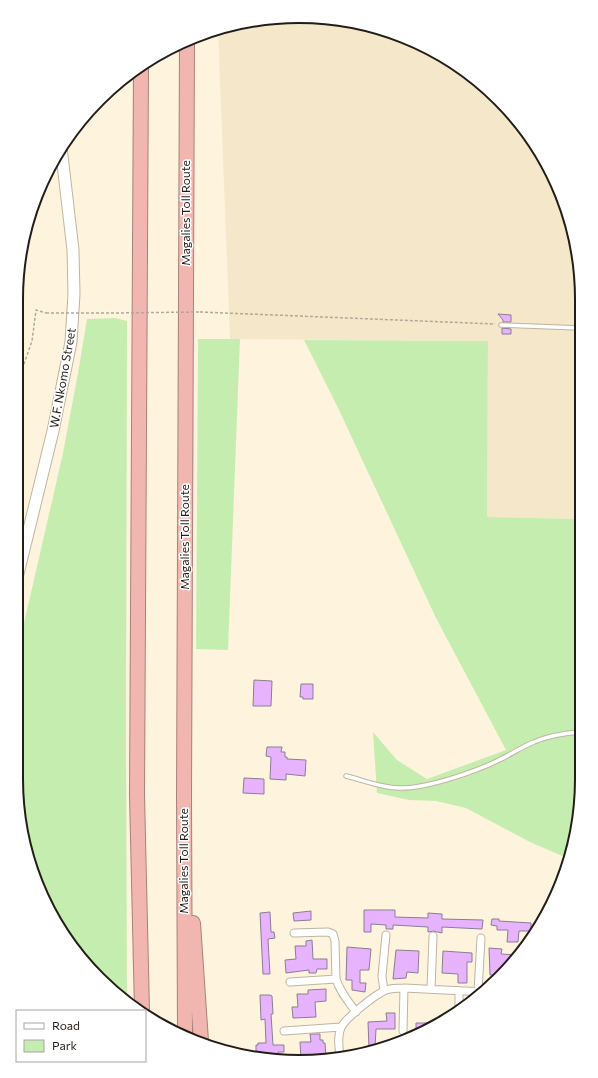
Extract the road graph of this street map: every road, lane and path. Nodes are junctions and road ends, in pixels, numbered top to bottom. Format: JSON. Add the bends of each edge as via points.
{"nodes":[{"id":1,"x":187,"y":47,"type":"edge"},
{"id":2,"x":141,"y":73,"type":"edge"},
{"id":3,"x":62,"y":158,"type":"edge"},
{"id":4,"x":501,"y":325,"type":"joint"},
{"id":5,"x":575,"y":328,"type":"edge"},
{"id":6,"x":23,"y":366,"type":"edge"},
{"id":7,"x":23,"y":553,"type":"edge"},
{"id":8,"x":575,"y":733,"type":"edge"},
{"id":9,"x":346,"y":776,"type":"dead end"},
{"id":10,"x":137,"y":794,"type":"junction"},
{"id":11,"x":184,"y":797,"type":"junction"},
{"id":12,"x":294,"y":933,"type":"dead end"},
{"id":13,"x":386,"y":935,"type":"dead end"},
{"id":14,"x":433,"y":936,"type":"dead end"},
{"id":15,"x":481,"y":938,"type":"dead end"},
{"id":16,"x":336,"y":979,"type":"junction"},
{"id":17,"x":290,"y":982,"type":"dead end"},
{"id":18,"x":482,"y":986,"type":"edge"},
{"id":19,"x":404,"y":988,"type":"junction"},
{"id":20,"x":431,"y":989,"type":"junction"},
{"id":21,"x":384,"y":991,"type":"junction"},
{"id":22,"x":459,"y":991,"type":"junction"},
{"id":23,"x":475,"y":992,"type":"edge"},
{"id":24,"x":136,"y":1001,"type":"edge"},
{"id":25,"x":459,"y":1003,"type":"edge"},
{"id":26,"x":142,"y":1005,"type":"edge"},
{"id":27,"x":356,"y":1012,"type":"junction"},
{"id":28,"x":341,"y":1027,"type":"junction"},
{"id":29,"x":185,"y":1030,"type":"edge"},
{"id":30,"x":284,"y":1030,"type":"dead end"},
{"id":31,"x":404,"y":1031,"type":"dead end"},
{"id":32,"x":201,"y":1037,"type":"edge"},
{"id":33,"x":340,"y":1052,"type":"edge"}],
"edges":[{"from":1,"to":11,"type":"highway","name":"Magalies Toll Route"},
{"from":2,"to":10,"type":"highway"},
{"from":3,"to":7,"type":"main road","name":"W.F. Nkomo Street","via":[[73,250],[71,342],[53,431]]},
{"from":4,"to":5,"type":"lane"},
{"from":4,"to":6,"type":"path","bridge":true,"via":[[217,312],[46,313],[36,310],[32,341]]},
{"from":8,"to":9,"type":"lane","via":[[533,742],[498,761],[468,773],[427,784],[399,788]]},
{"from":10,"to":24,"type":"highway"},
{"from":10,"to":26,"type":"highway"},
{"from":11,"to":29,"type":"highway","name":"Magalies Toll Route"},
{"from":11,"to":32,"type":"highway"},
{"from":12,"to":16,"type":"street","via":[[333,934]]},
{"from":13,"to":21,"type":"street","via":[[382,976]]},
{"from":14,"to":20,"type":"street"},
{"from":15,"to":18,"type":"street"},
{"from":16,"to":17,"type":"street"},
{"from":16,"to":27,"type":"street","via":[[343,995]]},
{"from":19,"to":20,"type":"street"},
{"from":19,"to":21,"type":"street"},
{"from":19,"to":31,"type":"street"},
{"from":20,"to":22,"type":"street"},
{"from":21,"to":27,"type":"street"},
{"from":22,"to":23,"type":"street"},
{"from":22,"to":25,"type":"street"},
{"from":27,"to":28,"type":"street"},
{"from":28,"to":30,"type":"street"},
{"from":28,"to":33,"type":"street","via":[[338,1039]]}]}
